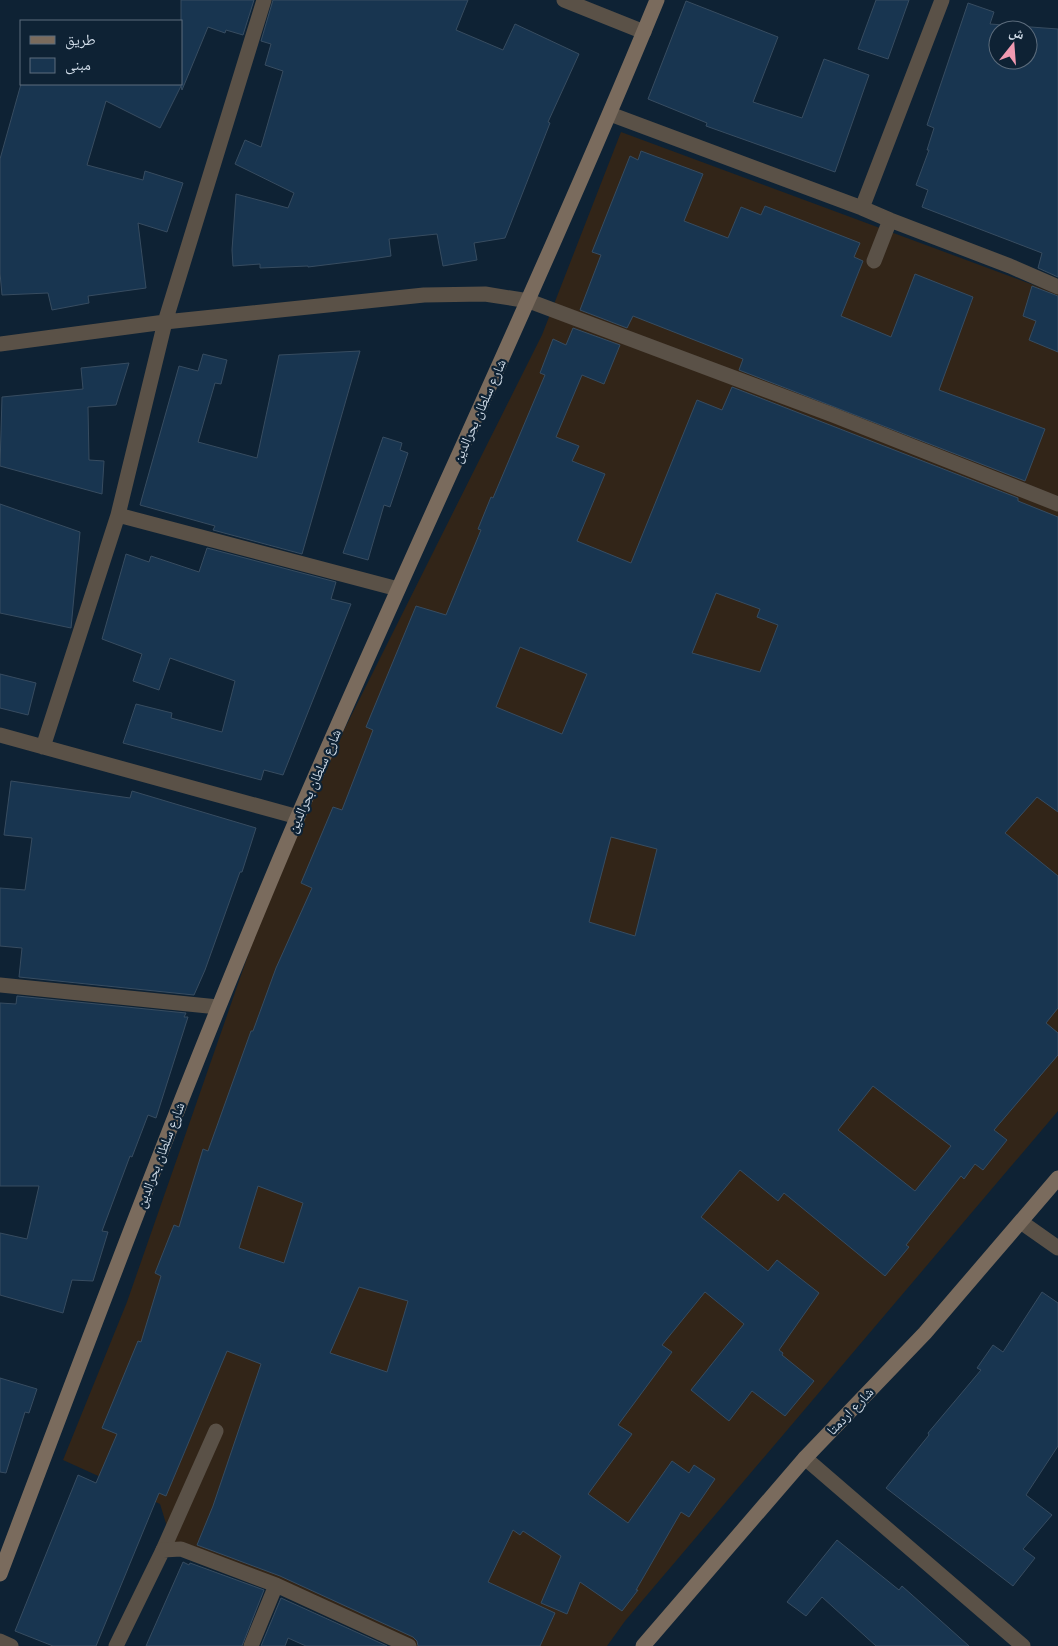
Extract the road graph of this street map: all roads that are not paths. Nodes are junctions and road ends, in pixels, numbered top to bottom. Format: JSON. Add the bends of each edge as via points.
{"nodes":[{"id":1,"x":264,"y":0,"type":"edge"},
{"id":2,"x":564,"y":0,"type":"edge"},
{"id":3,"x":657,"y":0,"type":"edge"},
{"id":4,"x":942,"y":0,"type":"edge"},
{"id":5,"x":644,"y":32,"type":"junction"},
{"id":6,"x":610,"y":114,"type":"junction"},
{"id":7,"x":862,"y":208,"type":"junction"},
{"id":8,"x":890,"y":220,"type":"junction"},
{"id":9,"x":874,"y":260,"type":"dead end"},
{"id":10,"x":1058,"y":288,"type":"edge"},
{"id":11,"x":529,"y":301,"type":"junction"},
{"id":12,"x":165,"y":322,"type":"junction"},
{"id":13,"x":0,"y":344,"type":"edge"},
{"id":14,"x":1058,"y":504,"type":"edge"},
{"id":15,"x":118,"y":515,"type":"junction"},
{"id":16,"x":398,"y":589,"type":"junction"},
{"id":17,"x":0,"y":735,"type":"edge"},
{"id":18,"x":43,"y":747,"type":"junction"},
{"id":19,"x":298,"y":816,"type":"junction"},
{"id":20,"x":0,"y":985,"type":"edge"},
{"id":21,"x":218,"y":1007,"type":"junction"},
{"id":22,"x":1058,"y":1178,"type":"edge"},
{"id":23,"x":1021,"y":1222,"type":"junction"},
{"id":24,"x":1058,"y":1248,"type":"edge"},
{"id":25,"x":216,"y":1431,"type":"dead end"},
{"id":26,"x":805,"y":1458,"type":"junction"},
{"id":27,"x":163,"y":1550,"type":"junction"},
{"id":28,"x":0,"y":1574,"type":"edge"},
{"id":29,"x":276,"y":1585,"type":"junction"},
{"id":30,"x":0,"y":1641,"type":"edge"},
{"id":31,"x":11,"y":1646,"type":"edge"},
{"id":32,"x":116,"y":1646,"type":"edge"},
{"id":33,"x":251,"y":1646,"type":"edge"},
{"id":34,"x":409,"y":1646,"type":"edge"},
{"id":35,"x":643,"y":1646,"type":"edge"},
{"id":36,"x":1023,"y":1646,"type":"edge"}],
"edges":[{"from":1,"to":12,"type":"street"},
{"from":2,"to":5,"type":"street"},
{"from":3,"to":5,"type":"street","name":"شارع سلطان بحرالدين"},
{"from":4,"to":7,"type":"street"},
{"from":5,"to":6,"type":"street","name":"شارع سلطان بحرالدين"},
{"from":6,"to":7,"type":"street"},
{"from":6,"to":11,"type":"street","name":"شارع سلطان بحرالدين"},
{"from":7,"to":8,"type":"street"},
{"from":8,"to":9,"type":"street"},
{"from":8,"to":10,"type":"street"},
{"from":11,"to":12,"type":"street","via":[[485,294],[424,295]]},
{"from":11,"to":14,"type":"street"},
{"from":11,"to":16,"type":"street","name":"شارع سلطان بحرالدين"},
{"from":12,"to":13,"type":"street"},
{"from":12,"to":15,"type":"street"},
{"from":15,"to":16,"type":"street"},
{"from":15,"to":18,"type":"street"},
{"from":16,"to":19,"type":"street","name":"شارع سلطان بحرالدين"},
{"from":17,"to":18,"type":"street"},
{"from":18,"to":19,"type":"street"},
{"from":19,"to":21,"type":"street","name":"شارع سلطان بحرالدين"},
{"from":20,"to":21,"type":"street"},
{"from":21,"to":28,"type":"street","name":"شارع سلطان بحرالدين"},
{"from":22,"to":23,"type":"street","name":"شارع اردمتا"},
{"from":23,"to":24,"type":"street"},
{"from":23,"to":26,"type":"street","name":"شارع اردمتا","via":[[925,1333]]},
{"from":25,"to":27,"type":"street"},
{"from":26,"to":35,"type":"street","name":"شارع اردمتا"},
{"from":26,"to":36,"type":"street"},
{"from":27,"to":29,"type":"street","via":[[181,1549]]},
{"from":27,"to":32,"type":"street"},
{"from":29,"to":33,"type":"street"},
{"from":29,"to":34,"type":"street"},
{"from":30,"to":31,"type":"street"}]}
